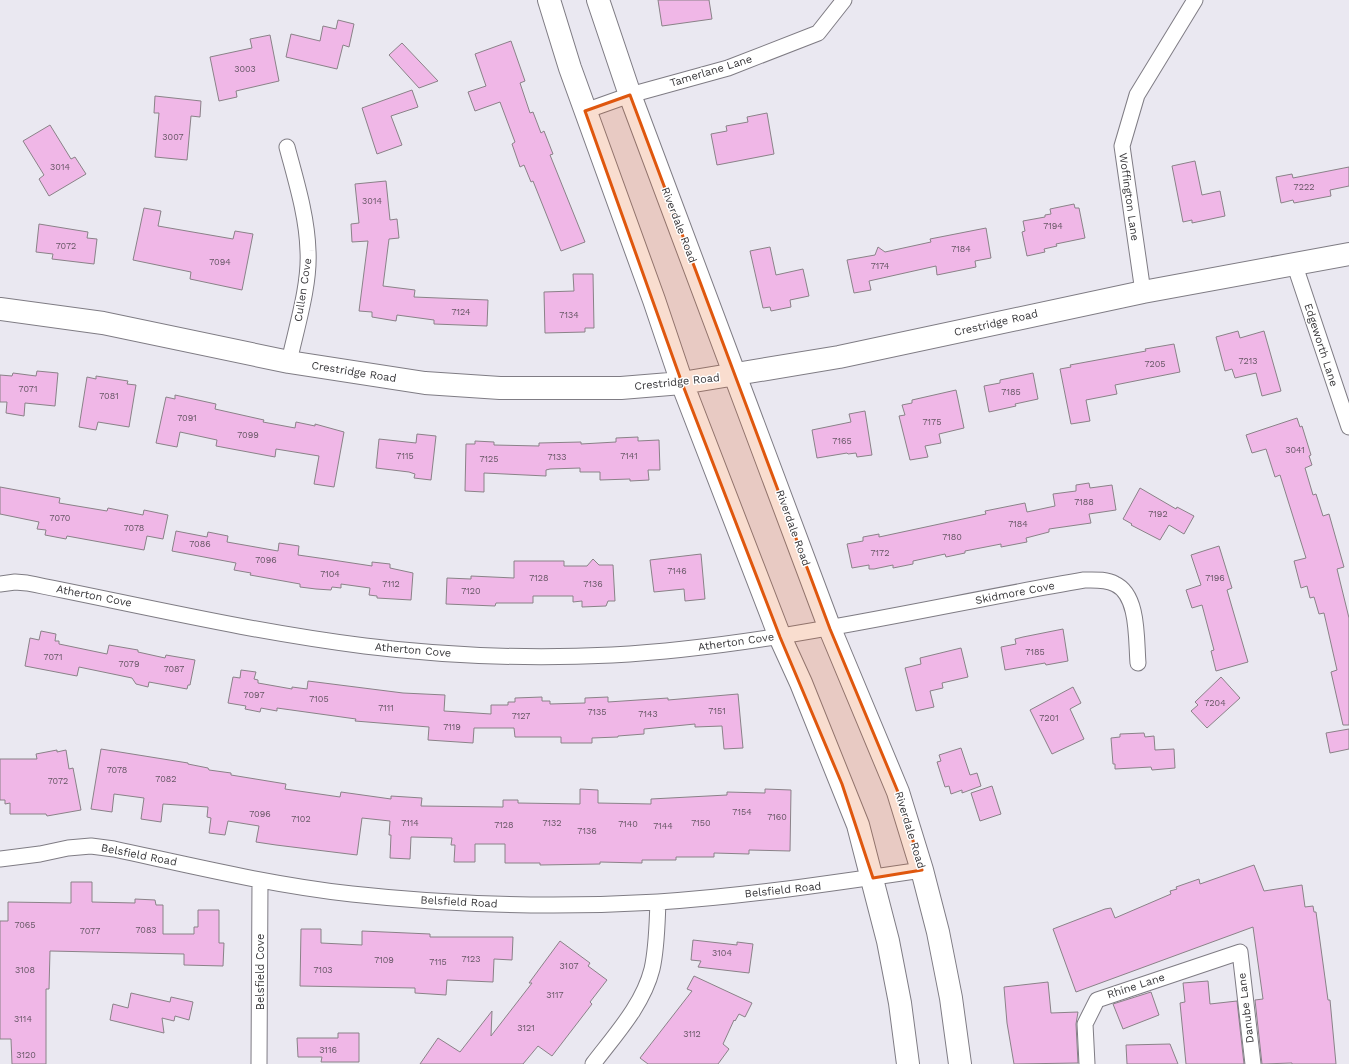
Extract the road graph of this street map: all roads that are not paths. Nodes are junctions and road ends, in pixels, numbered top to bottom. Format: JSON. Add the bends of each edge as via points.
{"nodes":[{"id":1,"x":549,"y":0,"type":"edge"},
{"id":2,"x":598,"y":0,"type":"edge"},
{"id":3,"x":844,"y":0,"type":"edge"},
{"id":4,"x":1195,"y":0,"type":"edge"},
{"id":5,"x":630,"y":95,"type":"junction"},
{"id":6,"x":585,"y":111,"type":"junction"},
{"id":7,"x":287,"y":147,"type":"dead end"},
{"id":8,"x":1349,"y":254,"type":"edge"},
{"id":9,"x":1294,"y":263,"type":"junction"},
{"id":10,"x":1143,"y":292,"type":"junction"},
{"id":11,"x":0,"y":309,"type":"edge"},
{"id":12,"x":289,"y":362,"type":"junction"},
{"id":13,"x":735,"y":375,"type":"junction"},
{"id":14,"x":682,"y":383,"type":"junction"},
{"id":15,"x":1349,"y":427,"type":"edge"},
{"id":16,"x":0,"y":584,"type":"edge"},
{"id":17,"x":830,"y":629,"type":"junction"},
{"id":18,"x":780,"y":636,"type":"junction"},
{"id":19,"x":1138,"y":663,"type":"dead end"},
{"id":20,"x":0,"y":859,"type":"edge"},
{"id":21,"x":922,"y":870,"type":"junction"},
{"id":22,"x":872,"y":878,"type":"junction"},
{"id":23,"x":260,"y":881,"type":"junction"},
{"id":24,"x":658,"y":902,"type":"junction"},
{"id":25,"x":1240,"y":952,"type":"joint"},
{"id":26,"x":259,"y":1064,"type":"edge"},
{"id":27,"x":593,"y":1064,"type":"edge"},
{"id":28,"x":908,"y":1064,"type":"edge"},
{"id":29,"x":960,"y":1064,"type":"edge"},
{"id":30,"x":1087,"y":1064,"type":"edge"},
{"id":31,"x":1253,"y":1064,"type":"edge"}],
"edges":[{"from":1,"to":6,"type":"street"},
{"from":2,"to":5,"type":"street","name":"Riverdale Road"},
{"from":3,"to":5,"type":"street","name":"Tamerlane Lane","via":[[818,33],[728,68]]},
{"from":4,"to":10,"type":"street","name":"Woffington Lane","via":[[1137,95],[1122,146]]},
{"from":5,"to":6,"type":"street","name":"Tamerlane Lane"},
{"from":5,"to":13,"type":"street","name":"Riverdale Road"},
{"from":6,"to":14,"type":"street"},
{"from":7,"to":12,"type":"street","name":"Cullen Cove","via":[[304,218],[308,252],[303,296]]},
{"from":8,"to":9,"type":"street","name":"Crestridge Road"},
{"from":9,"to":10,"type":"street","name":"Crestridge Road"},
{"from":9,"to":15,"type":"street","name":"Edgeworth Lane"},
{"from":10,"to":13,"type":"street","name":"Crestridge Road","via":[[845,356]]},
{"from":11,"to":12,"type":"street","name":"Crestridge Road","via":[[103,323]]},
{"from":12,"to":14,"type":"street","name":"Crestridge Road","via":[[425,383],[500,388],[621,388]]},
{"from":13,"to":14,"type":"street","name":"Crestridge Road"},
{"from":13,"to":17,"type":"street","name":"Riverdale Road"},
{"from":14,"to":18,"type":"street"},
{"from":16,"to":18,"type":"street","name":"Atherton Cove","via":[[27,583],[365,646],[440,652],[527,656],[612,655],[725,645]]},
{"from":17,"to":18,"type":"street","name":"Atherton Cove"},
{"from":17,"to":19,"type":"street","name":"Skidmore Cove","via":[[1054,585],[1101,580],[1115,584],[1125,592],[1131,604]]},
{"from":17,"to":21,"type":"street","name":"Riverdale Road","via":[[898,792]]},
{"from":18,"to":22,"type":"street","via":[[802,683],[858,825]]},
{"from":20,"to":23,"type":"street","name":"Belsfield Road","via":[[91,846]]},
{"from":21,"to":22,"type":"street","name":"Belsfield Road"},
{"from":21,"to":29,"type":"street","name":"Riverdale Road","via":[[949,991]]},
{"from":22,"to":24,"type":"street","name":"Belsfield Road","via":[[798,889]]},
{"from":22,"to":28,"type":"street","via":[[900,1002]]},
{"from":23,"to":24,"type":"street","name":"Belsfield Road","via":[[350,894],[456,903],[534,905]]},
{"from":23,"to":26,"type":"street","name":"Belsfield Cove"},
{"from":24,"to":27,"type":"street","via":[[654,955],[646,987],[632,1012]]},
{"from":25,"to":30,"type":"street","name":"Rhine Lane","via":[[1097,1000],[1085,1024]]},
{"from":25,"to":31,"type":"street","name":"Danube Lane"}]}
